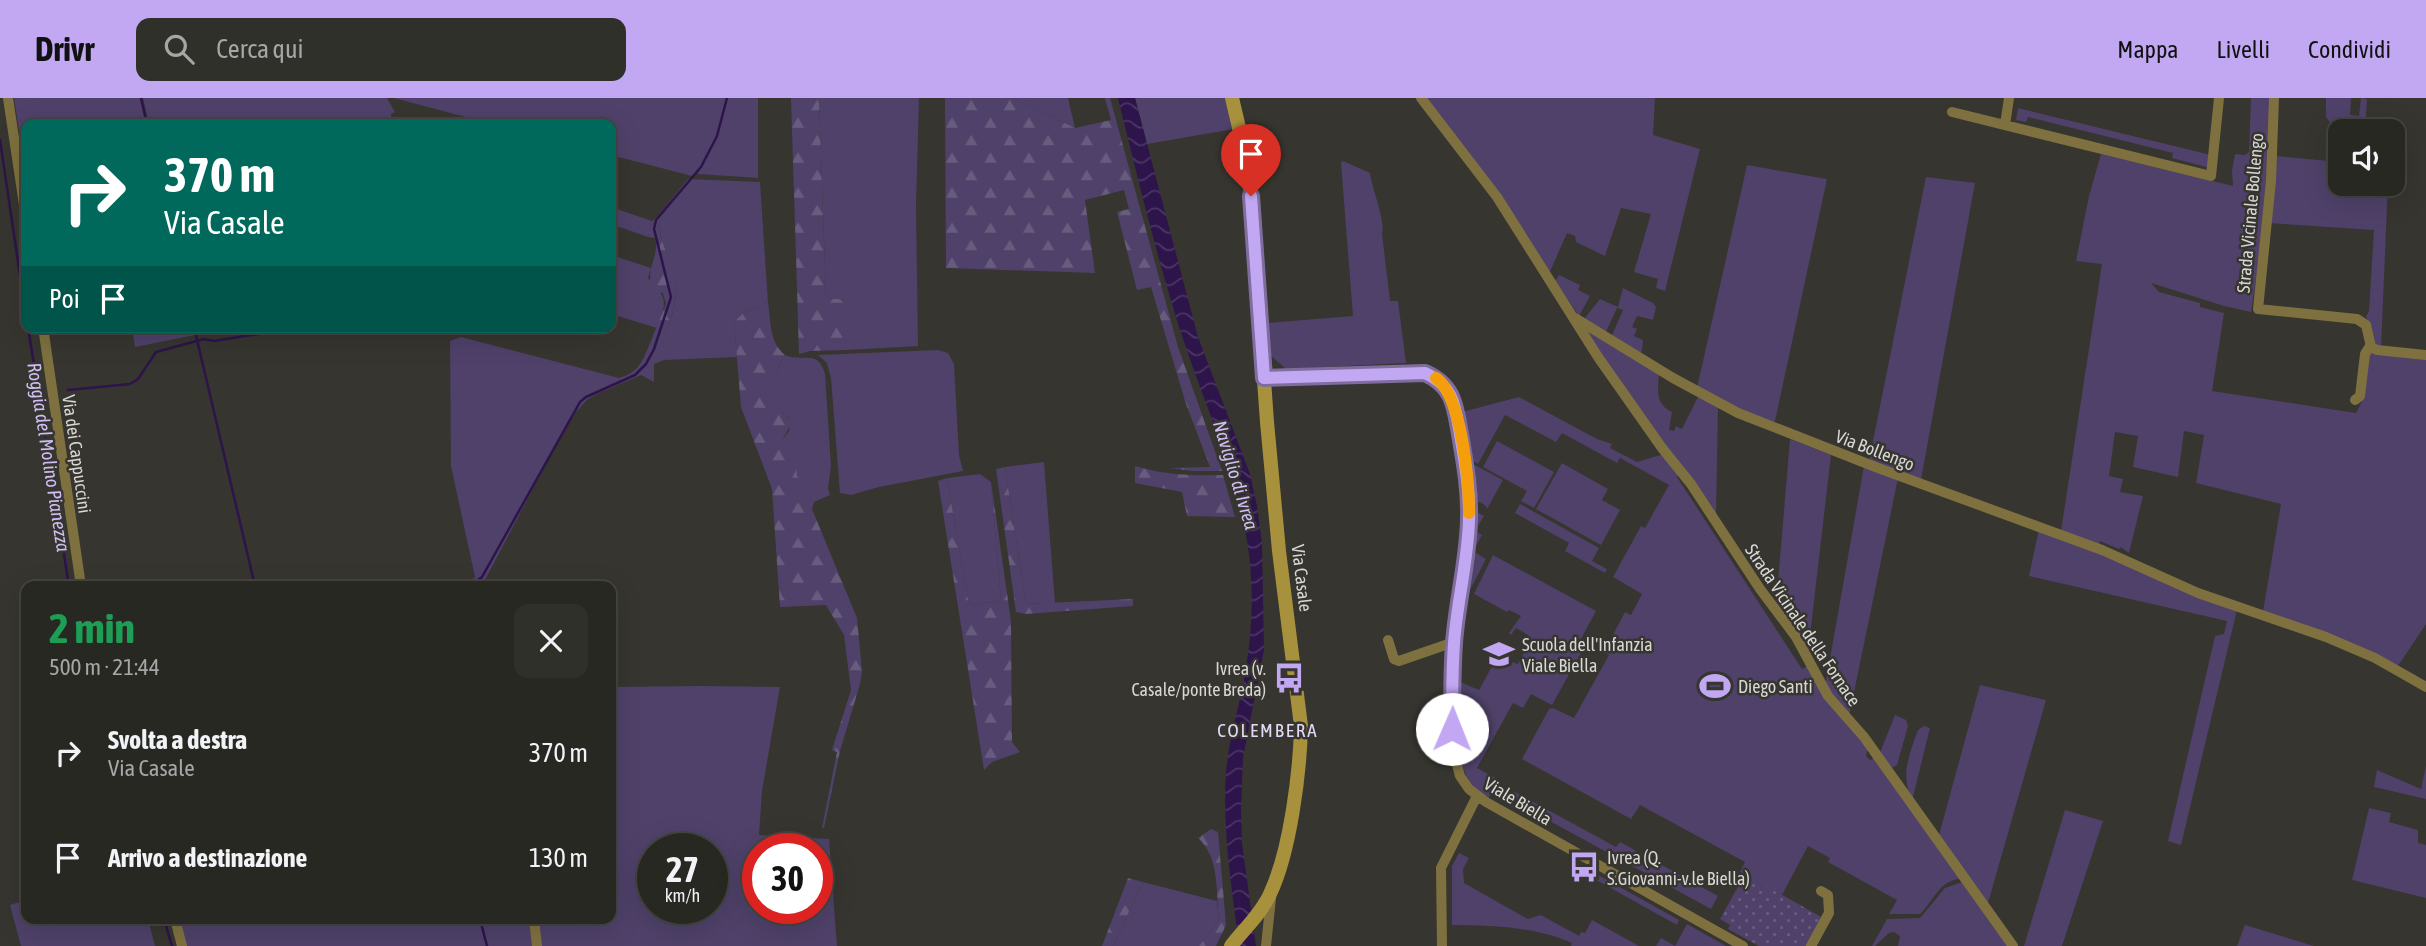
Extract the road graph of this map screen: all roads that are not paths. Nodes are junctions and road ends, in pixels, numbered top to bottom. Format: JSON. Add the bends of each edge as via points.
{"nodes":[{"id":1,"x":8,"y":98,"type":"edge"},
{"id":2,"x":1232,"y":98,"type":"edge"},
{"id":3,"x":1421,"y":98,"type":"edge"},
{"id":4,"x":2009,"y":98,"type":"edge"},
{"id":5,"x":2219,"y":98,"type":"edge"},
{"id":6,"x":2274,"y":98,"type":"edge"},
{"id":7,"x":1952,"y":112,"type":"dead end"},
{"id":8,"x":2006,"y":125,"type":"junction"},
{"id":9,"x":21,"y":185,"type":"edge"},
{"id":10,"x":1574,"y":318,"type":"junction"},
{"id":11,"x":44,"y":333,"type":"edge"},
{"id":12,"x":2370,"y":345,"type":"junction"},
{"id":13,"x":2426,"y":355,"type":"edge"},
{"id":14,"x":1264,"y":378,"type":"junction"},
{"id":15,"x":2355,"y":400,"type":"dead end"},
{"id":16,"x":80,"y":581,"type":"edge"},
{"id":17,"x":1388,"y":640,"type":"dead end"},
{"id":18,"x":1454,"y":642,"type":"junction"},
{"id":19,"x":2426,"y":687,"type":"edge"},
{"id":20,"x":1477,"y":796,"type":"junction"},
{"id":21,"x":1821,"y":891,"type":"dead end"},
{"id":22,"x":1270,"y":893,"type":"junction"},
{"id":23,"x":176,"y":924,"type":"edge"},
{"id":24,"x":535,"y":924,"type":"edge"},
{"id":25,"x":182,"y":946,"type":"edge"},
{"id":26,"x":537,"y":946,"type":"edge"},
{"id":27,"x":1231,"y":946,"type":"edge"},
{"id":28,"x":1266,"y":946,"type":"edge"},
{"id":29,"x":1442,"y":946,"type":"edge"},
{"id":30,"x":1743,"y":946,"type":"edge"},
{"id":31,"x":1811,"y":946,"type":"edge"},
{"id":32,"x":2013,"y":946,"type":"edge"}],
"edges":[{"from":1,"to":9,"type":"street"},
{"from":2,"to":14,"type":"main road","name":"Via Casale","via":[[1249,170]]},
{"from":3,"to":10,"type":"street","name":"Via Bollengo","via":[[1497,197]]},
{"from":4,"to":8,"type":"street"},
{"from":5,"to":8,"type":"street","via":[[2211,176]]},
{"from":6,"to":12,"type":"street","name":"Strada Vicinale Bollengo","via":[[2259,309],[2357,319],[2366,325]]},
{"from":7,"to":8,"type":"street"},
{"from":10,"to":19,"type":"street","name":"Via Bollengo","via":[[1738,413],[2102,550],[2197,593],[2326,637]]},
{"from":10,"to":32,"type":"street","name":"Strada Vicinale della Fornace","via":[[1796,637],[1828,696],[1864,737]]},
{"from":11,"to":16,"type":"street","name":"Via dei Cappuccini"},
{"from":12,"to":13,"type":"street","via":[[2377,350]]},
{"from":12,"to":15,"type":"street","via":[[2360,396]]},
{"from":14,"to":18,"type":"street","name":"Viale Biella","via":[[1425,373],[1446,386],[1461,438],[1469,504]]},
{"from":14,"to":22,"type":"main road","name":"Via Casale","via":[[1301,726],[1285,848]]},
{"from":17,"to":18,"type":"street","via":[[1394,659],[1399,661]]},
{"from":18,"to":20,"type":"street","name":"Viale Biella","via":[[1453,750],[1460,776]]},
{"from":20,"to":29,"type":"street","via":[[1441,868]]},
{"from":20,"to":30,"type":"street","name":"Viale Biella"},
{"from":21,"to":31,"type":"street","via":[[1828,895],[1829,913]]},
{"from":22,"to":27,"type":"main road","name":"Via Casale"},
{"from":22,"to":28,"type":"street","name":"Via Casale"},
{"from":23,"to":25,"type":"street"},
{"from":24,"to":26,"type":"street"}]}
